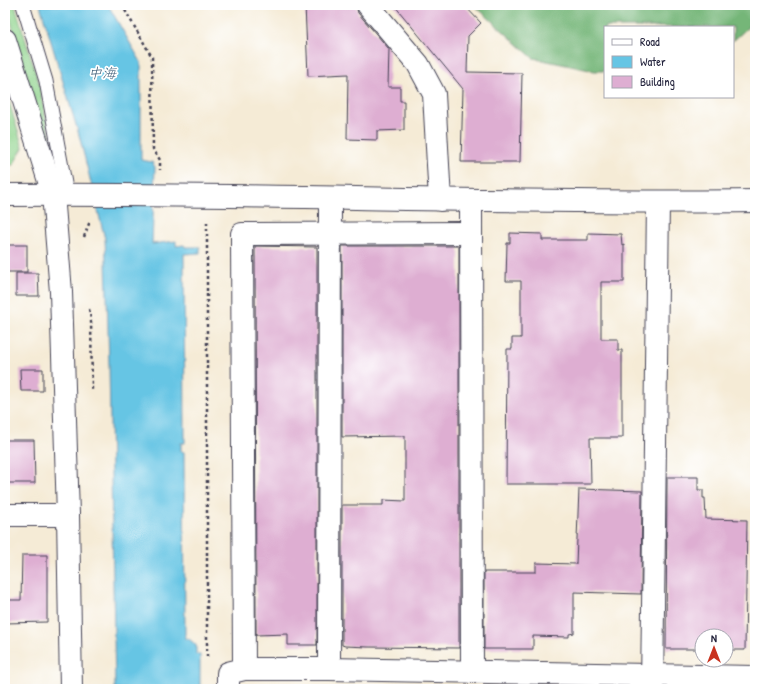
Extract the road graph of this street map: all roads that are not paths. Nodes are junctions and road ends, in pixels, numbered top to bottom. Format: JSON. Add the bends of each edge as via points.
{"nodes":[{"id":1,"x":23,"y":5,"type":"edge"},
{"id":2,"x":368,"y":5,"type":"edge"},
{"id":3,"x":5,"y":40,"type":"edge"},
{"id":4,"x":10,"y":77,"type":"edge"},
{"id":5,"x":5,"y":194,"type":"edge"},
{"id":6,"x":68,"y":194,"type":"junction"},
{"id":7,"x":330,"y":198,"type":"junction"},
{"id":8,"x":440,"y":200,"type":"junction"},
{"id":9,"x":472,"y":200,"type":"junction"},
{"id":10,"x":755,"y":201,"type":"edge"},
{"id":11,"x":658,"y":202,"type":"junction"},
{"id":12,"x":472,"y":233,"type":"junction"},
{"id":13,"x":329,"y":234,"type":"junction"},
{"id":14,"x":5,"y":515,"type":"edge"},
{"id":15,"x":68,"y":515,"type":"junction"},
{"id":16,"x":244,"y":669,"type":"junction"},
{"id":17,"x":329,"y":669,"type":"junction"},
{"id":18,"x":472,"y":672,"type":"junction"},
{"id":19,"x":754,"y":681,"type":"edge"},
{"id":20,"x":652,"y":682,"type":"edge"},
{"id":21,"x":71,"y":689,"type":"edge"},
{"id":22,"x":228,"y":689,"type":"edge"}],
"edges":[{"from":1,"to":6,"type":"lane","via":[[46,81]]},
{"from":2,"to":8,"type":"street","via":[[418,64],[434,94]]},
{"from":3,"to":4,"type":"street"},
{"from":4,"to":6,"type":"street"},
{"from":5,"to":6,"type":"street"},
{"from":6,"to":7,"type":"street","via":[[159,185]]},
{"from":6,"to":15,"type":"street","via":[[61,292]]},
{"from":7,"to":8,"type":"street"},
{"from":7,"to":13,"type":"street"},
{"from":8,"to":9,"type":"street"},
{"from":9,"to":11,"type":"street"},
{"from":9,"to":12,"type":"street"},
{"from":10,"to":11,"type":"street"},
{"from":11,"to":20,"type":"street"},
{"from":12,"to":13,"type":"street"},
{"from":12,"to":18,"type":"street"},
{"from":13,"to":16,"type":"street","via":[[242,234]]},
{"from":13,"to":17,"type":"street"},
{"from":14,"to":15,"type":"street"},
{"from":15,"to":21,"type":"street"},
{"from":16,"to":17,"type":"street"},
{"from":16,"to":22,"type":"street","via":[[228,673]]},
{"from":17,"to":18,"type":"street"},
{"from":18,"to":20,"type":"street"},
{"from":19,"to":20,"type":"street"}]}
